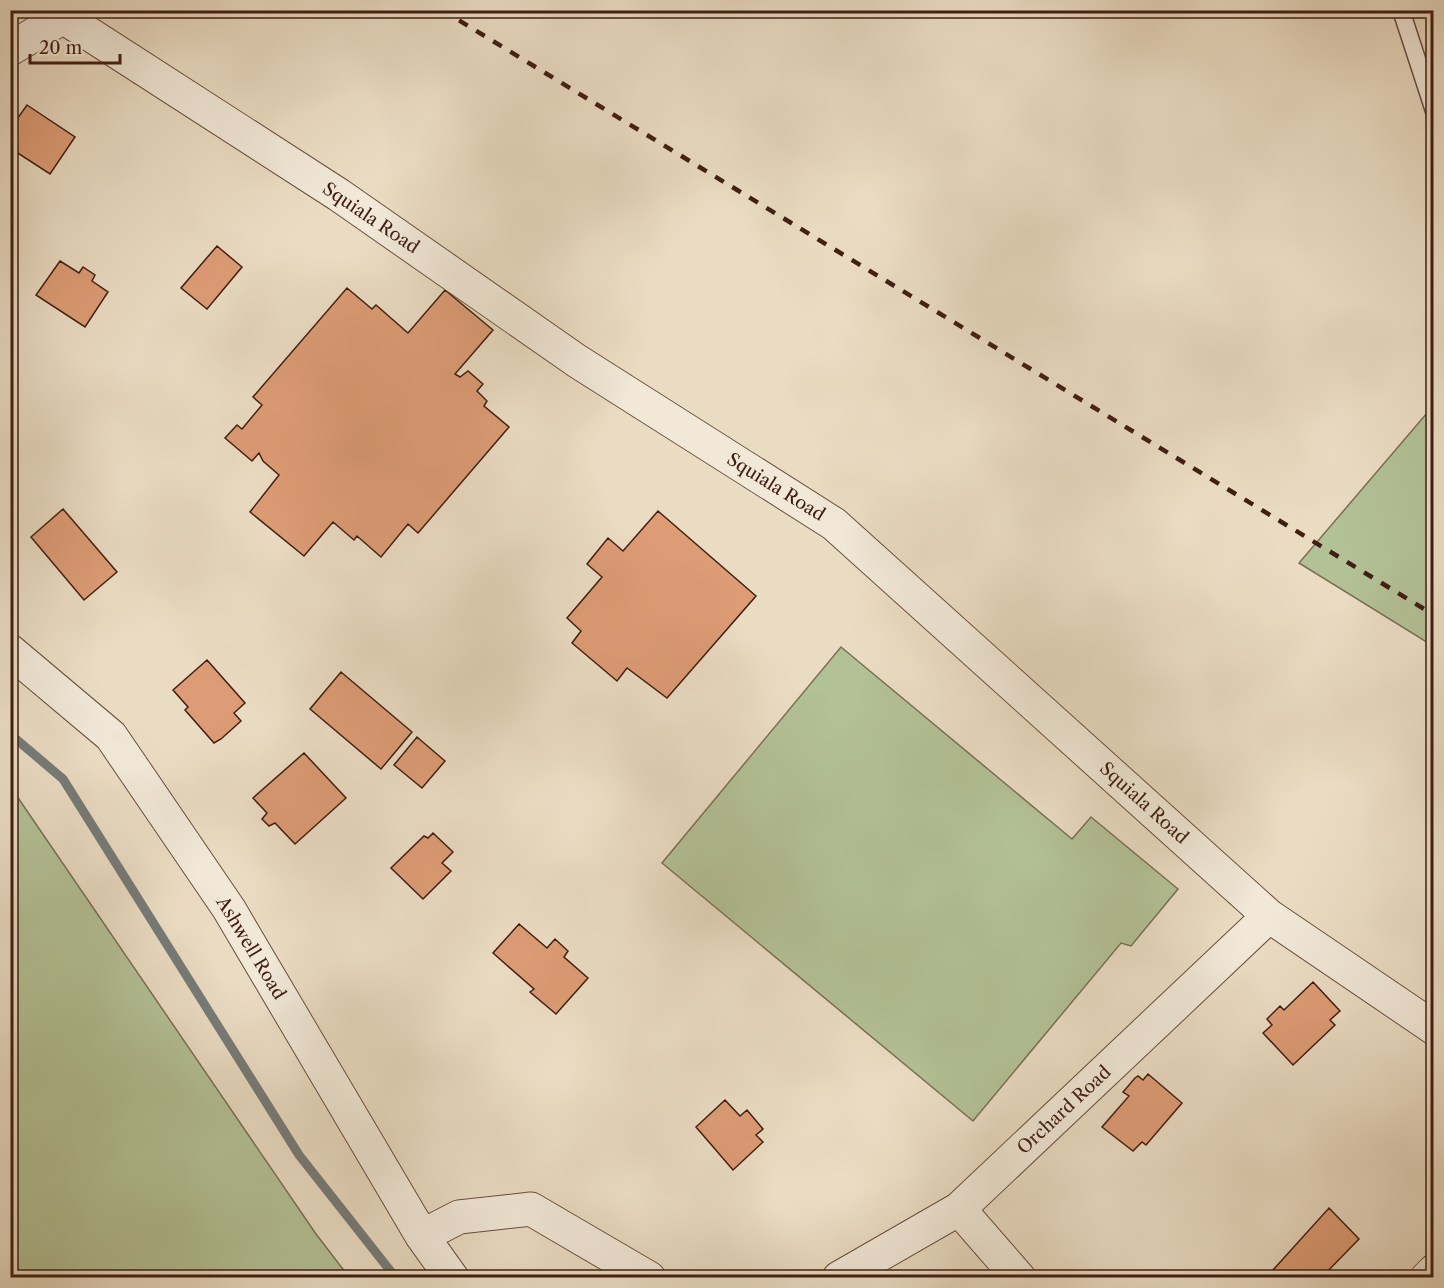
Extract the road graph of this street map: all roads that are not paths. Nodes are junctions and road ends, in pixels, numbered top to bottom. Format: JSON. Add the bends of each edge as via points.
{"nodes":[{"id":1,"x":1401,"y":10,"type":"edge"},
{"id":2,"x":10,"y":49,"type":"edge"},
{"id":3,"x":1434,"y":111,"type":"edge"},
{"id":4,"x":10,"y":651,"type":"edge"},
{"id":5,"x":1269,"y":916,"type":"junction"},
{"id":6,"x":1434,"y":1028,"type":"edge"},
{"id":7,"x":959,"y":1209,"type":"junction"},
{"id":8,"x":422,"y":1236,"type":"junction"},
{"id":9,"x":1434,"y":1271,"type":"edge"},
{"id":10,"x":452,"y":1278,"type":"edge"},
{"id":11,"x":650,"y":1278,"type":"edge"},
{"id":12,"x":839,"y":1278,"type":"edge"},
{"id":13,"x":1019,"y":1278,"type":"edge"},
{"id":14,"x":1427,"y":1278,"type":"edge"}],
"edges":[{"from":1,"to":3,"type":"lane"},
{"from":2,"to":5,"type":"street","name":"Squiala Road","via":[[63,17],[339,195],[577,361],[834,524]]},
{"from":4,"to":8,"type":"street","name":"Ashwell Road","via":[[111,736],[229,909]]},
{"from":5,"to":6,"type":"street","name":"Squiala Road"},
{"from":5,"to":7,"type":"street","name":"Orchard Road"},
{"from":7,"to":12,"type":"street","name":"Orchard Road"},
{"from":7,"to":13,"type":"street"},
{"from":8,"to":10,"type":"street","name":"Ashwell Road"},
{"from":8,"to":11,"type":"street","via":[[459,1217],[531,1209]]},
{"from":9,"to":14,"type":"street"}]}
